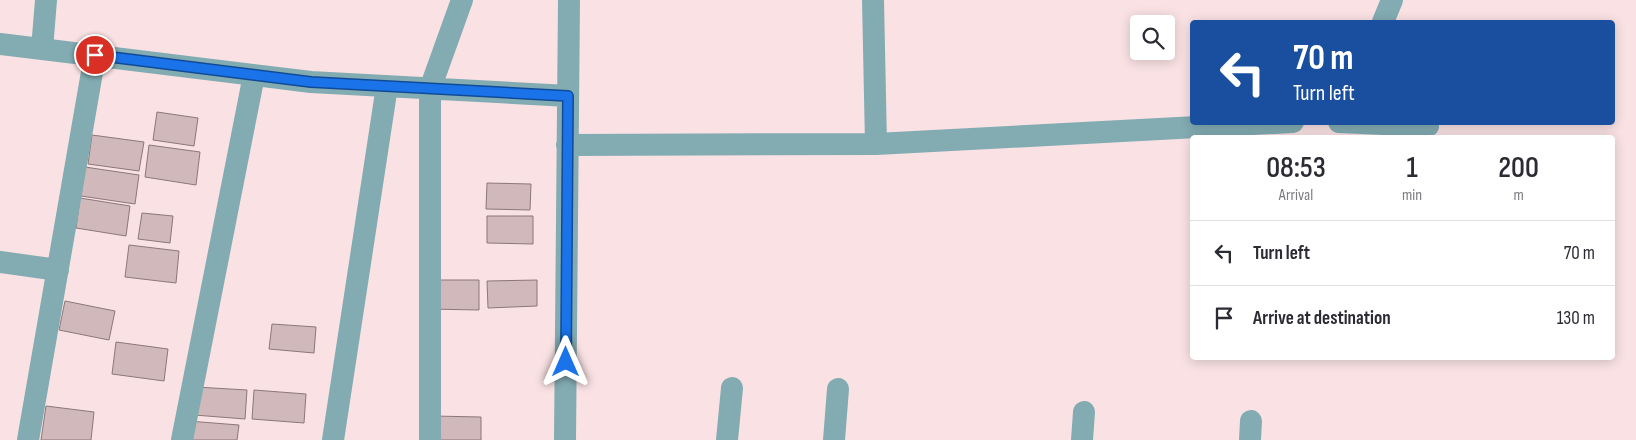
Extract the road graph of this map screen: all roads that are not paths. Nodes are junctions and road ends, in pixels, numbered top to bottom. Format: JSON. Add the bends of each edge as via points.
{"nodes":[{"id":1,"x":46,"y":0,"type":"edge"},
{"id":2,"x":462,"y":0,"type":"edge"},
{"id":3,"x":569,"y":0,"type":"edge"},
{"id":4,"x":873,"y":0,"type":"edge"},
{"id":5,"x":1392,"y":0,"type":"edge"},
{"id":6,"x":1383,"y":20,"type":"edge"},
{"id":7,"x":0,"y":44,"type":"edge"},
{"id":8,"x":42,"y":49,"type":"junction"},
{"id":9,"x":95,"y":55,"type":"junction"},
{"id":10,"x":254,"y":75,"type":"junction"},
{"id":11,"x":387,"y":86,"type":"junction"},
{"id":12,"x":430,"y":88,"type":"junction"},
{"id":13,"x":568,"y":96,"type":"junction"},
{"id":14,"x":1236,"y":125,"type":"edge"},
{"id":15,"x":1406,"y":125,"type":"edge"},
{"id":16,"x":1428,"y":126,"type":"dead end"},
{"id":17,"x":876,"y":144,"type":"junction"},
{"id":18,"x":567,"y":145,"type":"junction"},
{"id":19,"x":0,"y":262,"type":"edge"},
{"id":20,"x":58,"y":270,"type":"junction"},
{"id":21,"x":732,"y":388,"type":"dead end"},
{"id":22,"x":838,"y":390,"type":"dead end"},
{"id":23,"x":1084,"y":412,"type":"dead end"},
{"id":24,"x":28,"y":440,"type":"edge"},
{"id":25,"x":182,"y":440,"type":"edge"},
{"id":26,"x":333,"y":440,"type":"edge"},
{"id":27,"x":430,"y":440,"type":"edge"},
{"id":28,"x":565,"y":440,"type":"edge"},
{"id":29,"x":727,"y":440,"type":"edge"},
{"id":30,"x":834,"y":440,"type":"edge"},
{"id":31,"x":1082,"y":440,"type":"edge"}],
"edges":[{"from":1,"to":8,"type":"street"},
{"from":2,"to":12,"type":"street"},
{"from":3,"to":13,"type":"street"},
{"from":4,"to":17,"type":"street"},
{"from":5,"to":6,"type":"street"},
{"from":7,"to":8,"type":"street"},
{"from":8,"to":9,"type":"street"},
{"from":9,"to":10,"type":"street"},
{"from":9,"to":20,"type":"street"},
{"from":10,"to":11,"type":"street"},
{"from":10,"to":25,"type":"street"},
{"from":11,"to":12,"type":"street"},
{"from":11,"to":26,"type":"street"},
{"from":12,"to":13,"type":"street"},
{"from":12,"to":27,"type":"street"},
{"from":13,"to":18,"type":"street"},
{"from":14,"to":17,"type":"street"},
{"from":15,"to":16,"type":"street"},
{"from":17,"to":18,"type":"street"},
{"from":18,"to":28,"type":"street"},
{"from":19,"to":20,"type":"street"},
{"from":20,"to":24,"type":"street"},
{"from":21,"to":29,"type":"street"},
{"from":22,"to":30,"type":"street"},
{"from":23,"to":31,"type":"street"}]}
